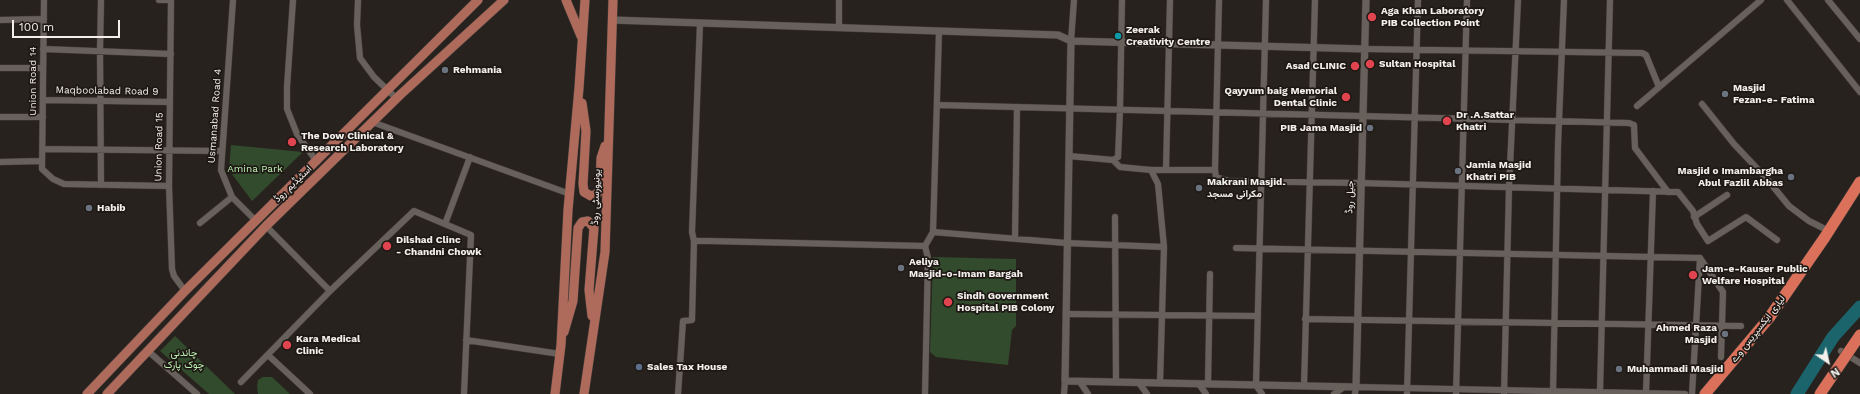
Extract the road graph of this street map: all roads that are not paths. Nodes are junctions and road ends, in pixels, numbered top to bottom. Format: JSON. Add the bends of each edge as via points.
{"nodes":[{"id":1,"x":44,"y":0,"type":"edge"},
{"id":2,"x":101,"y":0,"type":"edge"},
{"id":3,"x":159,"y":0,"type":"edge"},
{"id":4,"x":171,"y":0,"type":"edge"},
{"id":5,"x":233,"y":0,"type":"edge"},
{"id":6,"x":293,"y":0,"type":"edge"},
{"id":7,"x":358,"y":0,"type":"edge"},
{"id":8,"x":478,"y":0,"type":"edge"},
{"id":9,"x":504,"y":0,"type":"edge"},
{"id":10,"x":566,"y":0,"type":"edge"},
{"id":11,"x":585,"y":0,"type":"edge"},
{"id":12,"x":613,"y":0,"type":"edge"},
{"id":13,"x":839,"y":0,"type":"edge"},
{"id":14,"x":1074,"y":0,"type":"edge"},
{"id":15,"x":1122,"y":0,"type":"edge"},
{"id":16,"x":1170,"y":0,"type":"edge"},
{"id":17,"x":1219,"y":0,"type":"edge"},
{"id":18,"x":1266,"y":0,"type":"edge"},
{"id":19,"x":1315,"y":0,"type":"edge"},
{"id":20,"x":1366,"y":0,"type":"edge"},
{"id":21,"x":1418,"y":0,"type":"edge"},
{"id":22,"x":1467,"y":0,"type":"edge"},
{"id":23,"x":1518,"y":0,"type":"edge"},
{"id":24,"x":1564,"y":0,"type":"edge"},
{"id":25,"x":1610,"y":0,"type":"edge"},
{"id":26,"x":1761,"y":0,"type":"edge"},
{"id":27,"x":1787,"y":0,"type":"edge"},
{"id":28,"x":1828,"y":0,"type":"edge"},
{"id":29,"x":44,"y":19,"type":"junction"},
{"id":30,"x":0,"y":20,"type":"edge"},
{"id":31,"x":612,"y":20,"type":"junction"},
{"id":32,"x":700,"y":23,"type":"junction"},
{"id":33,"x":839,"y":28,"type":"junction"},
{"id":34,"x":939,"y":32,"type":"junction"},
{"id":35,"x":582,"y":39,"type":"junction"},
{"id":36,"x":1860,"y":39,"type":"edge"},
{"id":37,"x":1071,"y":41,"type":"junction"},
{"id":38,"x":1122,"y":42,"type":"junction"},
{"id":39,"x":1169,"y":44,"type":"junction"},
{"id":40,"x":1218,"y":45,"type":"junction"},
{"id":41,"x":1265,"y":48,"type":"junction"},
{"id":42,"x":43,"y":49,"type":"junction"},
{"id":43,"x":1314,"y":49,"type":"junction"},
{"id":44,"x":1365,"y":50,"type":"junction"},
{"id":45,"x":1416,"y":50,"type":"junction"},
{"id":46,"x":100,"y":51,"type":"junction"},
{"id":47,"x":1465,"y":51,"type":"junction"},
{"id":48,"x":1608,"y":51,"type":"junction"},
{"id":49,"x":1516,"y":52,"type":"junction"},
{"id":50,"x":1562,"y":52,"type":"junction"},
{"id":51,"x":171,"y":54,"type":"junction"},
{"id":52,"x":0,"y":68,"type":"edge"},
{"id":53,"x":43,"y":68,"type":"junction"},
{"id":54,"x":1659,"y":87,"type":"junction"},
{"id":55,"x":579,"y":88,"type":"junction"},
{"id":56,"x":388,"y":91,"type":"junction"},
{"id":57,"x":1860,"y":92,"type":"edge"},
{"id":58,"x":397,"y":99,"type":"junction"},
{"id":59,"x":43,"y":100,"type":"junction"},
{"id":60,"x":101,"y":101,"type":"junction"},
{"id":61,"x":170,"y":102,"type":"junction"},
{"id":62,"x":938,"y":104,"type":"junction"},
{"id":63,"x":1702,"y":104,"type":"dead end"},
{"id":64,"x":1637,"y":106,"type":"dead end"},
{"id":65,"x":1017,"y":107,"type":"junction"},
{"id":66,"x":1070,"y":108,"type":"junction"},
{"id":67,"x":1120,"y":110,"type":"junction"},
{"id":68,"x":1168,"y":112,"type":"junction"},
{"id":69,"x":1216,"y":113,"type":"junction"},
{"id":70,"x":1263,"y":114,"type":"junction"},
{"id":71,"x":1311,"y":116,"type":"junction"},
{"id":72,"x":0,"y":117,"type":"edge"},
{"id":73,"x":43,"y":117,"type":"junction"},
{"id":74,"x":1363,"y":117,"type":"junction"},
{"id":75,"x":1415,"y":117,"type":"junction"},
{"id":76,"x":1463,"y":118,"type":"junction"},
{"id":77,"x":1513,"y":119,"type":"junction"},
{"id":78,"x":1560,"y":120,"type":"junction"},
{"id":79,"x":372,"y":122,"type":"junction"},
{"id":80,"x":1606,"y":122,"type":"junction"},
{"id":81,"x":609,"y":133,"type":"junction"},
{"id":82,"x":43,"y":149,"type":"junction"},
{"id":83,"x":100,"y":150,"type":"junction"},
{"id":84,"x":222,"y":151,"type":"junction"},
{"id":85,"x":169,"y":152,"type":"junction"},
{"id":86,"x":1069,"y":156,"type":"junction"},
{"id":87,"x":470,"y":157,"type":"junction"},
{"id":88,"x":1113,"y":160,"type":"junction"},
{"id":89,"x":42,"y":161,"type":"junction"},
{"id":90,"x":0,"y":162,"type":"edge"},
{"id":91,"x":317,"y":162,"type":"junction"},
{"id":92,"x":1151,"y":170,"type":"junction"},
{"id":93,"x":1166,"y":170,"type":"junction"},
{"id":94,"x":1215,"y":170,"type":"junction"},
{"id":95,"x":1261,"y":182,"type":"junction"},
{"id":96,"x":1309,"y":182,"type":"junction"},
{"id":97,"x":1860,"y":182,"type":"edge"},
{"id":98,"x":1360,"y":183,"type":"junction"},
{"id":99,"x":1413,"y":184,"type":"junction"},
{"id":100,"x":101,"y":185,"type":"junction"},
{"id":101,"x":169,"y":186,"type":"junction"},
{"id":102,"x":1461,"y":186,"type":"junction"},
{"id":103,"x":1509,"y":187,"type":"junction"},
{"id":104,"x":1557,"y":188,"type":"junction"},
{"id":105,"x":1605,"y":190,"type":"junction"},
{"id":106,"x":1652,"y":191,"type":"junction"},
{"id":107,"x":1668,"y":192,"type":"junction"},
{"id":108,"x":570,"y":194,"type":"junction"},
{"id":109,"x":1727,"y":195,"type":"dead end"},
{"id":110,"x":232,"y":197,"type":"junction"},
{"id":111,"x":1694,"y":216,"type":"junction"},
{"id":112,"x":1115,"y":217,"type":"dead end"},
{"id":113,"x":256,"y":220,"type":"junction"},
{"id":114,"x":200,"y":223,"type":"dead end"},
{"id":115,"x":445,"y":224,"type":"junction"},
{"id":116,"x":266,"y":226,"type":"junction"},
{"id":117,"x":1829,"y":231,"type":"junction"},
{"id":118,"x":933,"y":232,"type":"junction"},
{"id":119,"x":1015,"y":238,"type":"junction"},
{"id":120,"x":1777,"y":240,"type":"dead end"},
{"id":121,"x":694,"y":241,"type":"junction"},
{"id":122,"x":1066,"y":243,"type":"junction"},
{"id":123,"x":1114,"y":245,"type":"junction"},
{"id":124,"x":925,"y":246,"type":"junction"},
{"id":125,"x":1164,"y":247,"type":"junction"},
{"id":126,"x":1236,"y":248,"type":"dead end"},
{"id":127,"x":1260,"y":248,"type":"junction"},
{"id":128,"x":1307,"y":249,"type":"junction"},
{"id":129,"x":1358,"y":250,"type":"junction"},
{"id":130,"x":1411,"y":252,"type":"junction"},
{"id":131,"x":1459,"y":253,"type":"junction"},
{"id":132,"x":1508,"y":254,"type":"junction"},
{"id":133,"x":1556,"y":255,"type":"junction"},
{"id":134,"x":1603,"y":256,"type":"junction"},
{"id":135,"x":1650,"y":257,"type":"junction"},
{"id":136,"x":1700,"y":258,"type":"junction"},
{"id":137,"x":1210,"y":274,"type":"dead end"},
{"id":138,"x":185,"y":291,"type":"junction"},
{"id":139,"x":330,"y":291,"type":"junction"},
{"id":140,"x":1066,"y":314,"type":"junction"},
{"id":141,"x":1162,"y":315,"type":"junction"},
{"id":142,"x":1116,"y":316,"type":"junction"},
{"id":143,"x":1210,"y":316,"type":"junction"},
{"id":144,"x":1258,"y":316,"type":"junction"},
{"id":145,"x":1305,"y":319,"type":"junction"},
{"id":146,"x":1358,"y":320,"type":"junction"},
{"id":147,"x":1409,"y":321,"type":"junction"},
{"id":148,"x":1458,"y":322,"type":"junction"},
{"id":149,"x":1506,"y":322,"type":"junction"},
{"id":150,"x":1554,"y":323,"type":"junction"},
{"id":151,"x":1602,"y":324,"type":"junction"},
{"id":152,"x":1648,"y":325,"type":"junction"},
{"id":153,"x":1694,"y":325,"type":"junction"},
{"id":154,"x":1721,"y":326,"type":"junction"},
{"id":155,"x":1741,"y":326,"type":"dead end"},
{"id":156,"x":594,"y":333,"type":"junction"},
{"id":157,"x":1860,"y":335,"type":"edge"},
{"id":158,"x":466,"y":340,"type":"junction"},
{"id":159,"x":560,"y":349,"type":"junction"},
{"id":160,"x":1841,"y":350,"type":"dead end"},
{"id":161,"x":148,"y":351,"type":"junction"},
{"id":162,"x":268,"y":355,"type":"junction"},
{"id":163,"x":1721,"y":357,"type":"dead end"},
{"id":164,"x":1860,"y":363,"type":"edge"},
{"id":165,"x":1065,"y":381,"type":"junction"},
{"id":166,"x":241,"y":382,"type":"dead end"},
{"id":167,"x":1080,"y":382,"type":"junction"},
{"id":168,"x":1116,"y":382,"type":"junction"},
{"id":169,"x":1139,"y":383,"type":"junction"},
{"id":170,"x":1160,"y":383,"type":"junction"},
{"id":171,"x":1199,"y":384,"type":"junction"},
{"id":172,"x":1208,"y":384,"type":"junction"},
{"id":173,"x":1256,"y":385,"type":"junction"},
{"id":174,"x":1304,"y":386,"type":"junction"},
{"id":175,"x":1344,"y":387,"type":"junction"},
{"id":176,"x":1356,"y":391,"type":"edge"},
{"id":177,"x":1407,"y":391,"type":"edge"},
{"id":178,"x":1456,"y":392,"type":"edge"},
{"id":179,"x":1504,"y":392,"type":"edge"},
{"id":180,"x":1600,"y":392,"type":"junction"},
{"id":181,"x":1553,"y":393,"type":"edge"},
{"id":182,"x":1646,"y":393,"type":"edge"},
{"id":183,"x":87,"y":394,"type":"edge"},
{"id":184,"x":107,"y":394,"type":"edge"},
{"id":185,"x":197,"y":394,"type":"edge"},
{"id":186,"x":310,"y":394,"type":"edge"},
{"id":187,"x":464,"y":394,"type":"edge"},
{"id":188,"x":555,"y":394,"type":"edge"},
{"id":189,"x":584,"y":394,"type":"edge"},
{"id":190,"x":678,"y":394,"type":"edge"},
{"id":191,"x":925,"y":394,"type":"edge"},
{"id":192,"x":1064,"y":394,"type":"edge"},
{"id":193,"x":1088,"y":394,"type":"edge"},
{"id":194,"x":1146,"y":394,"type":"edge"},
{"id":195,"x":1206,"y":394,"type":"edge"},
{"id":196,"x":1262,"y":394,"type":"edge"},
{"id":197,"x":1334,"y":394,"type":"edge"},
{"id":198,"x":1685,"y":394,"type":"edge"},
{"id":199,"x":1692,"y":394,"type":"edge"},
{"id":200,"x":1705,"y":394,"type":"edge"},
{"id":201,"x":1820,"y":394,"type":"edge"}],
"edges":[{"from":1,"to":29,"type":"street","name":"Union Road 14"},
{"from":2,"to":46,"type":"street"},
{"from":3,"to":4,"type":"street"},
{"from":4,"to":51,"type":"street","name":"Union Road 15"},
{"from":5,"to":84,"type":"street","name":"Usmanabad Road 4"},
{"from":6,"to":91,"type":"street","via":[[287,109],[298,134]]},
{"from":7,"to":56,"type":"street","via":[[360,58]]},
{"from":8,"to":56,"type":"main road","name":"اسٹیڈیم روڈ"},
{"from":9,"to":58,"type":"main road","name":"اسٹیڈیم روڈ"},
{"from":10,"to":35,"type":"main road"},
{"from":11,"to":35,"type":"main road"},
{"from":12,"to":31,"type":"main road","name":"یونیورسٹی روڈ"},
{"from":13,"to":33,"type":"street"},
{"from":14,"to":37,"type":"street"},
{"from":15,"to":38,"type":"street"},
{"from":16,"to":39,"type":"street"},
{"from":17,"to":40,"type":"street"},
{"from":18,"to":41,"type":"street"},
{"from":19,"to":43,"type":"street"},
{"from":20,"to":44,"type":"street","name":"جیل روڈ"},
{"from":21,"to":45,"type":"street"},
{"from":22,"to":47,"type":"street"},
{"from":23,"to":49,"type":"street"},
{"from":24,"to":50,"type":"street"},
{"from":25,"to":48,"type":"street"},
{"from":26,"to":54,"type":"street"},
{"from":27,"to":57,"type":"street"},
{"from":28,"to":36,"type":"street"},
{"from":29,"to":30,"type":"street"},
{"from":29,"to":42,"type":"street","name":"Union Road 14"},
{"from":31,"to":32,"type":"street"},
{"from":31,"to":81,"type":"main road","name":"یونیورسٹی روڈ"},
{"from":32,"to":33,"type":"street"},
{"from":32,"to":121,"type":"street","via":[[692,232]]},
{"from":33,"to":34,"type":"street"},
{"from":34,"to":37,"type":"street","via":[[1058,35]]},
{"from":34,"to":62,"type":"street"},
{"from":35,"to":55,"type":"main road"},
{"from":37,"to":38,"type":"street"},
{"from":37,"to":66,"type":"street"},
{"from":38,"to":39,"type":"street"},
{"from":38,"to":67,"type":"street"},
{"from":39,"to":40,"type":"street"},
{"from":39,"to":68,"type":"street"},
{"from":40,"to":41,"type":"street"},
{"from":40,"to":69,"type":"street"},
{"from":41,"to":43,"type":"street"},
{"from":41,"to":70,"type":"street"},
{"from":42,"to":46,"type":"street"},
{"from":42,"to":53,"type":"street","name":"Union Road 14"},
{"from":43,"to":44,"type":"street"},
{"from":43,"to":71,"type":"street"},
{"from":44,"to":45,"type":"street"},
{"from":44,"to":74,"type":"street","name":"جیل روڈ"},
{"from":45,"to":47,"type":"street"},
{"from":45,"to":75,"type":"street"},
{"from":46,"to":51,"type":"street"},
{"from":46,"to":60,"type":"street"},
{"from":47,"to":49,"type":"street"},
{"from":47,"to":76,"type":"street"},
{"from":48,"to":50,"type":"street"},
{"from":48,"to":54,"type":"street","via":[[1644,54]]},
{"from":48,"to":80,"type":"street"},
{"from":49,"to":50,"type":"street"},
{"from":49,"to":77,"type":"street"},
{"from":50,"to":78,"type":"street"},
{"from":51,"to":61,"type":"street","name":"Union Road 15"},
{"from":52,"to":53,"type":"street"},
{"from":53,"to":59,"type":"street","name":"Union Road 14"},
{"from":54,"to":64,"type":"street"},
{"from":55,"to":81,"type":"main road","via":[[586,131],[583,184],[584,192],[591,196],[597,194],[600,189],[601,158]]},
{"from":55,"to":108,"type":"main road"},
{"from":56,"to":58,"type":"street"},
{"from":56,"to":91,"type":"main road","name":"اسٹیڈیم روڈ"},
{"from":58,"to":79,"type":"main road","name":"اسٹیڈیم روڈ"},
{"from":59,"to":60,"type":"street","name":"Maqboolabad Road 9"},
{"from":59,"to":73,"type":"street","name":"Union Road 14"},
{"from":60,"to":61,"type":"street","name":"Maqboolabad Road 9"},
{"from":60,"to":83,"type":"street"},
{"from":61,"to":85,"type":"street","name":"Union Road 15"},
{"from":62,"to":65,"type":"street"},
{"from":62,"to":118,"type":"street"},
{"from":63,"to":117,"type":"street","via":[[1789,206],[1809,221]]},
{"from":65,"to":66,"type":"street"},
{"from":65,"to":119,"type":"street"},
{"from":66,"to":67,"type":"street"},
{"from":66,"to":86,"type":"street"},
{"from":67,"to":68,"type":"street"},
{"from":67,"to":88,"type":"street","via":[[1118,157]]},
{"from":68,"to":69,"type":"street"},
{"from":68,"to":93,"type":"street"},
{"from":69,"to":70,"type":"street"},
{"from":69,"to":94,"type":"street"},
{"from":70,"to":71,"type":"street"},
{"from":70,"to":95,"type":"street"},
{"from":71,"to":74,"type":"street"},
{"from":71,"to":96,"type":"street"},
{"from":72,"to":73,"type":"street"},
{"from":73,"to":82,"type":"street","name":"Union Road 14"},
{"from":74,"to":75,"type":"street"},
{"from":74,"to":98,"type":"street","name":"جیل روڈ"},
{"from":75,"to":76,"type":"street"},
{"from":75,"to":99,"type":"street"},
{"from":76,"to":77,"type":"street"},
{"from":76,"to":102,"type":"street"},
{"from":77,"to":78,"type":"street"},
{"from":77,"to":103,"type":"street"},
{"from":78,"to":80,"type":"street"},
{"from":78,"to":104,"type":"street"},
{"from":79,"to":87,"type":"street"},
{"from":79,"to":116,"type":"main road","name":"اسٹیڈیم روڈ"},
{"from":80,"to":105,"type":"street"},
{"from":80,"to":107,"type":"street","via":[[1633,124],[1635,148]]},
{"from":81,"to":156,"type":"main road","name":"یونیورسٹی روڈ","via":[[605,252]]},
{"from":82,"to":83,"type":"street"},
{"from":82,"to":89,"type":"street","name":"Union Road 14"},
{"from":83,"to":85,"type":"street"},
{"from":83,"to":100,"type":"street"},
{"from":84,"to":85,"type":"street"},
{"from":84,"to":110,"type":"street","name":"Usmanabad Road 4","via":[[221,170]]},
{"from":85,"to":101,"type":"street","name":"Union Road 15"},
{"from":86,"to":88,"type":"street"},
{"from":86,"to":122,"type":"street"},
{"from":87,"to":108,"type":"street"},
{"from":87,"to":115,"type":"street"},
{"from":88,"to":92,"type":"street","via":[[1120,166]]},
{"from":89,"to":90,"type":"street"},
{"from":89,"to":100,"type":"street","via":[[42,169],[53,179],[64,184]]},
{"from":91,"to":113,"type":"main road","name":"اسٹیڈیم روڈ"},
{"from":92,"to":93,"type":"street"},
{"from":92,"to":125,"type":"street","via":[[1158,184]]},
{"from":93,"to":94,"type":"street"},
{"from":94,"to":95,"type":"street","via":[[1216,177],[1229,181]]},
{"from":95,"to":96,"type":"street"},
{"from":95,"to":127,"type":"street"},
{"from":96,"to":98,"type":"street"},
{"from":96,"to":128,"type":"street"},
{"from":97,"to":117,"type":"highway","name":"لیاری ایکسپریس وے"},
{"from":98,"to":99,"type":"street"},
{"from":98,"to":129,"type":"street","name":"جیل روڈ"},
{"from":99,"to":102,"type":"street"},
{"from":99,"to":130,"type":"street"},
{"from":100,"to":101,"type":"street"},
{"from":101,"to":138,"type":"street","name":"Union Road 15","via":[[172,269]]},
{"from":102,"to":103,"type":"street"},
{"from":102,"to":131,"type":"street"},
{"from":103,"to":104,"type":"street"},
{"from":103,"to":132,"type":"street"},
{"from":104,"to":105,"type":"street"},
{"from":104,"to":133,"type":"street"},
{"from":105,"to":106,"type":"street"},
{"from":105,"to":134,"type":"street"},
{"from":106,"to":107,"type":"street"},
{"from":106,"to":135,"type":"street"},
{"from":107,"to":111,"type":"street","via":[[1678,192]]},
{"from":108,"to":159,"type":"main road"},
{"from":109,"to":111,"type":"street"},
{"from":110,"to":113,"type":"street","name":"Usmanabad Road 4"},
{"from":110,"to":114,"type":"street"},
{"from":111,"to":120,"type":"street","via":[[1708,241],[1746,217]]},
{"from":112,"to":123,"type":"street"},
{"from":113,"to":138,"type":"main road","name":"اسٹیڈیم روڈ"},
{"from":115,"to":139,"type":"street","via":[[414,211]]},
{"from":115,"to":158,"type":"street","via":[[471,235]]},
{"from":116,"to":139,"type":"street"},
{"from":116,"to":161,"type":"main road","name":"اسٹیڈیم روڈ"},
{"from":117,"to":200,"type":"highway","name":"لیاری ایکسپریس وے","via":[[1769,318]]},
{"from":118,"to":119,"type":"street"},
{"from":118,"to":124,"type":"street"},
{"from":119,"to":122,"type":"street"},
{"from":121,"to":124,"type":"street"},
{"from":121,"to":190,"type":"street","via":[[692,320],[683,321]]},
{"from":122,"to":123,"type":"street"},
{"from":122,"to":140,"type":"street"},
{"from":123,"to":125,"type":"street"},
{"from":123,"to":142,"type":"street"},
{"from":124,"to":191,"type":"street","via":[[928,258]]},
{"from":125,"to":141,"type":"street"},
{"from":126,"to":127,"type":"street"},
{"from":127,"to":128,"type":"street"},
{"from":127,"to":144,"type":"street"},
{"from":128,"to":129,"type":"street"},
{"from":128,"to":145,"type":"street"},
{"from":129,"to":130,"type":"street"},
{"from":129,"to":146,"type":"street","name":"جیل روڈ"},
{"from":130,"to":131,"type":"street"},
{"from":130,"to":147,"type":"street"},
{"from":131,"to":132,"type":"street"},
{"from":131,"to":148,"type":"street"},
{"from":132,"to":133,"type":"street"},
{"from":132,"to":149,"type":"street"},
{"from":133,"to":134,"type":"street"},
{"from":133,"to":150,"type":"street"},
{"from":134,"to":135,"type":"street"},
{"from":134,"to":151,"type":"street"},
{"from":135,"to":136,"type":"street"},
{"from":135,"to":152,"type":"street"},
{"from":136,"to":153,"type":"street"},
{"from":136,"to":154,"type":"street","via":[[1723,292]]},
{"from":137,"to":143,"type":"street"},
{"from":138,"to":183,"type":"main road","name":"اسٹیڈیم روڈ"},
{"from":139,"to":162,"type":"street"},
{"from":140,"to":142,"type":"street"},
{"from":140,"to":165,"type":"street"},
{"from":141,"to":142,"type":"street"},
{"from":141,"to":143,"type":"street"},
{"from":141,"to":170,"type":"street"},
{"from":142,"to":168,"type":"street"},
{"from":143,"to":144,"type":"street"},
{"from":143,"to":172,"type":"street"},
{"from":144,"to":173,"type":"street"},
{"from":145,"to":146,"type":"street"},
{"from":145,"to":174,"type":"street"},
{"from":146,"to":147,"type":"street"},
{"from":146,"to":176,"type":"street","name":"جیل روڈ"},
{"from":147,"to":148,"type":"street"},
{"from":147,"to":177,"type":"street"},
{"from":148,"to":149,"type":"street"},
{"from":148,"to":178,"type":"street"},
{"from":149,"to":150,"type":"street"},
{"from":149,"to":179,"type":"street"},
{"from":150,"to":151,"type":"street"},
{"from":150,"to":181,"type":"street"},
{"from":151,"to":152,"type":"street"},
{"from":151,"to":180,"type":"street"},
{"from":152,"to":153,"type":"street"},
{"from":152,"to":182,"type":"street"},
{"from":153,"to":154,"type":"street"},
{"from":153,"to":199,"type":"street"},
{"from":154,"to":155,"type":"street"},
{"from":154,"to":163,"type":"street"},
{"from":156,"to":159,"type":"main road","via":[[588,290],[594,228],[588,221],[582,222],[578,228],[573,301]]},
{"from":156,"to":189,"type":"main road","name":"یونیورسٹی روڈ"},
{"from":157,"to":201,"type":"highway","bridge":true},
{"from":158,"to":159,"type":"street"},
{"from":158,"to":187,"type":"street"},
{"from":159,"to":188,"type":"main road"},
{"from":160,"to":164,"type":"street"},
{"from":161,"to":184,"type":"main road","name":"اسٹیڈیم روڈ"},
{"from":161,"to":185,"type":"street"},
{"from":162,"to":166,"type":"street"},
{"from":162,"to":186,"type":"street"},
{"from":165,"to":167,"type":"street"},
{"from":165,"to":192,"type":"street"},
{"from":167,"to":168,"type":"street"},
{"from":167,"to":193,"type":"street"},
{"from":168,"to":169,"type":"street"},
{"from":169,"to":170,"type":"street"},
{"from":169,"to":194,"type":"street"},
{"from":170,"to":171,"type":"street"},
{"from":171,"to":172,"type":"street"},
{"from":171,"to":195,"type":"street"},
{"from":172,"to":173,"type":"street"},
{"from":173,"to":174,"type":"street"},
{"from":173,"to":196,"type":"street"},
{"from":174,"to":175,"type":"street"},
{"from":175,"to":176,"type":"street"},
{"from":175,"to":197,"type":"street"},
{"from":176,"to":177,"type":"street"},
{"from":177,"to":178,"type":"street"},
{"from":178,"to":179,"type":"street"},
{"from":179,"to":181,"type":"street"},
{"from":180,"to":181,"type":"street"},
{"from":180,"to":182,"type":"street"},
{"from":182,"to":198,"type":"street"}]}
